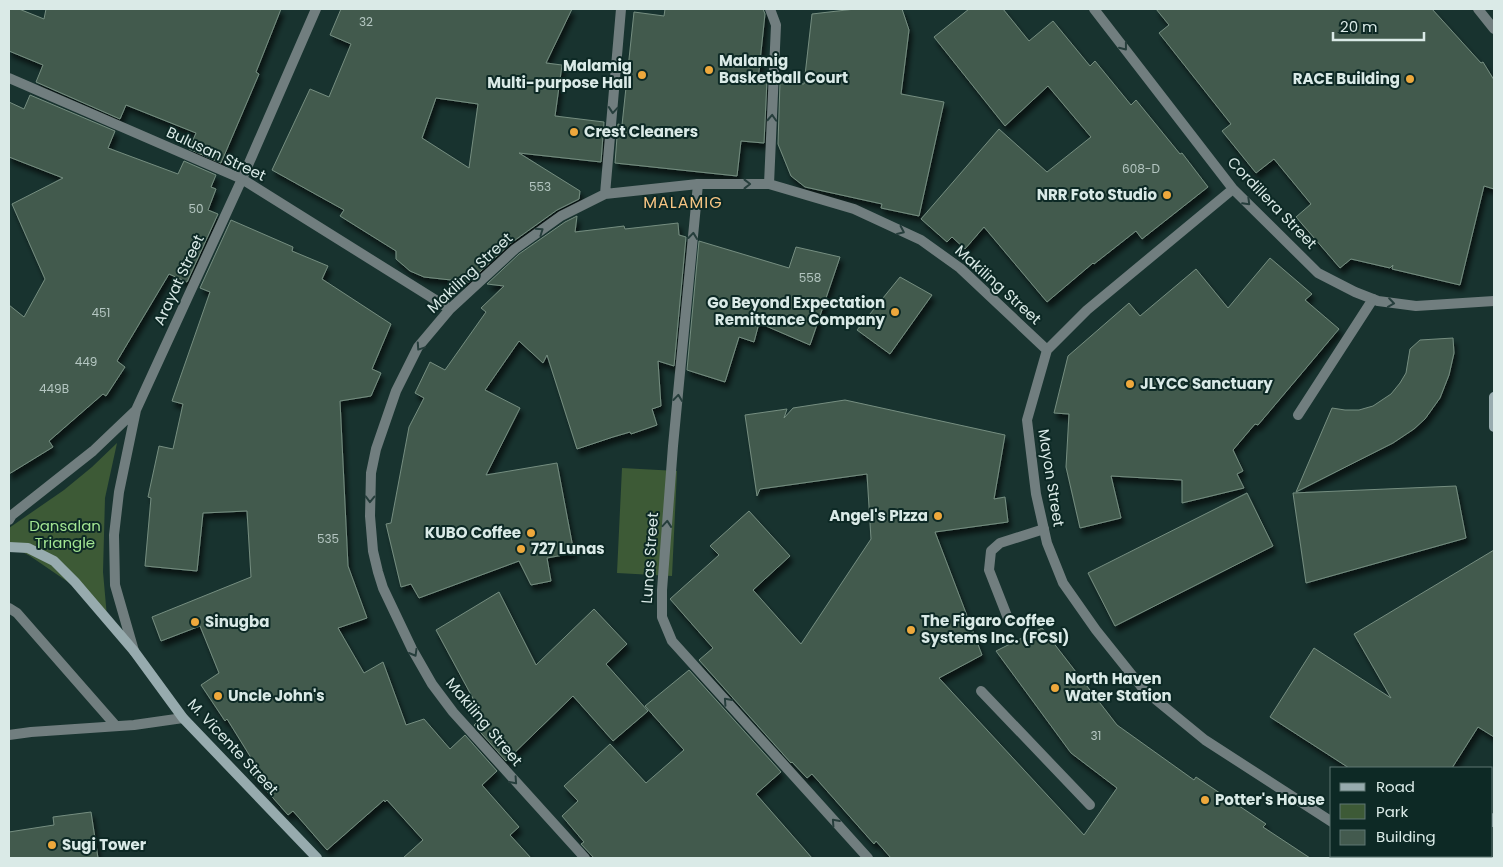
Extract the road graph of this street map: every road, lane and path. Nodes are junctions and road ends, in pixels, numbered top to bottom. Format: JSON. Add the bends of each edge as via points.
{"nodes":[{"id":1,"x":316,"y":9,"type":"edge"},
{"id":2,"x":621,"y":9,"type":"edge"},
{"id":3,"x":770,"y":9,"type":"edge"},
{"id":4,"x":1094,"y":9,"type":"edge"},
{"id":5,"x":1478,"y":9,"type":"edge"},
{"id":6,"x":1494,"y":29,"type":"edge"},
{"id":7,"x":9,"y":78,"type":"edge"},
{"id":8,"x":242,"y":179,"type":"junction"},
{"id":9,"x":698,"y":184,"type":"junction"},
{"id":10,"x":769,"y":184,"type":"junction"},
{"id":11,"x":1233,"y":189,"type":"junction"},
{"id":12,"x":605,"y":194,"type":"junction"},
{"id":13,"x":1373,"y":299,"type":"junction"},
{"id":14,"x":1494,"y":302,"type":"edge"},
{"id":15,"x":450,"y":309,"type":"junction"},
{"id":16,"x":1047,"y":350,"type":"junction"},
{"id":17,"x":1494,"y":397,"type":"edge"},
{"id":18,"x":136,"y":410,"type":"junction"},
{"id":19,"x":1298,"y":415,"type":"dead end"},
{"id":20,"x":1494,"y":427,"type":"edge"},
{"id":21,"x":9,"y":520,"type":"edge"},
{"id":22,"x":1044,"y":529,"type":"junction"},
{"id":23,"x":9,"y":547,"type":"edge"},
{"id":24,"x":9,"y":608,"type":"edge"},
{"id":25,"x":1009,"y":621,"type":"dead end"},
{"id":26,"x":134,"y":651,"type":"junction"},
{"id":27,"x":981,"y":690,"type":"dead end"},
{"id":28,"x":183,"y":718,"type":"junction"},
{"id":29,"x":116,"y":726,"type":"junction"},
{"id":30,"x":9,"y":736,"type":"edge"},
{"id":31,"x":1090,"y":805,"type":"dead end"},
{"id":32,"x":1330,"y":821,"type":"edge"},
{"id":33,"x":317,"y":858,"type":"edge"},
{"id":34,"x":585,"y":858,"type":"edge"},
{"id":35,"x":868,"y":858,"type":"edge"}],
"edges":[{"from":1,"to":8,"type":"street","name":"Arayat Street"},
{"from":2,"to":12,"type":"street","one_way":true},
{"from":10,"to":3,"type":"street","one_way":true,"via":[[776,24]]},
{"from":4,"to":11,"type":"street","name":"Cordillera Street","one_way":true},
{"from":5,"to":6,"type":"street"},
{"from":7,"to":8,"type":"street","name":"Bulusan Street"},
{"from":8,"to":15,"type":"street","name":"Bulusan Street"},
{"from":8,"to":18,"type":"street","name":"Arayat Street"},
{"from":9,"to":10,"type":"street","name":"Makiling Street","one_way":true},
{"from":9,"to":12,"type":"street","name":"Makiling Street"},
{"from":35,"to":9,"type":"street","name":"Lunas Street","one_way":true,"via":[[672,640],[662,620],[673,446]]},
{"from":10,"to":16,"type":"street","name":"Makiling Street","one_way":true,"via":[[854,209],[921,240],[960,268]]},
{"from":11,"to":13,"type":"street","name":"Cordillera Street","one_way":true,"via":[[1318,273]]},
{"from":11,"to":16,"type":"street","name":"Mayon Street","via":[[1087,310]]},
{"from":15,"to":12,"type":"street","name":"Makiling Street","one_way":true,"via":[[515,249],[561,216]]},
{"from":13,"to":14,"type":"street","name":"Cordillera Street","one_way":true,"via":[[1416,306]]},
{"from":13,"to":19,"type":"street"},
{"from":15,"to":34,"type":"street","name":"Makiling Street","one_way":true,"via":[[418,347],[396,391],[376,449],[371,473],[370,516],[378,572],[412,649],[432,684],[453,712]]},
{"from":16,"to":22,"type":"street","name":"Mayon Street","via":[[1027,420],[1036,494]]},
{"from":17,"to":20,"type":"street"},
{"from":18,"to":21,"type":"street","name":"Arayat Street","via":[[93,451]]},
{"from":18,"to":26,"type":"street","name":"M. Vicente Street","via":[[114,534],[115,585]]},
{"from":22,"to":25,"type":"street","via":[[991,550],[989,570]]},
{"from":22,"to":32,"type":"street","name":"Mayon Street","via":[[1046,543],[1063,582],[1144,690],[1205,740]]},
{"from":23,"to":26,"type":"street","name":"M. Vicente Street","via":[[28,548],[54,561]]},
{"from":24,"to":29,"type":"street","via":[[17,613]]},
{"from":26,"to":28,"type":"street","name":"M. Vicente Street"},
{"from":27,"to":31,"type":"street"},
{"from":28,"to":29,"type":"street"},
{"from":28,"to":33,"type":"street","name":"M. Vicente Street"},
{"from":29,"to":30,"type":"street"}]}
